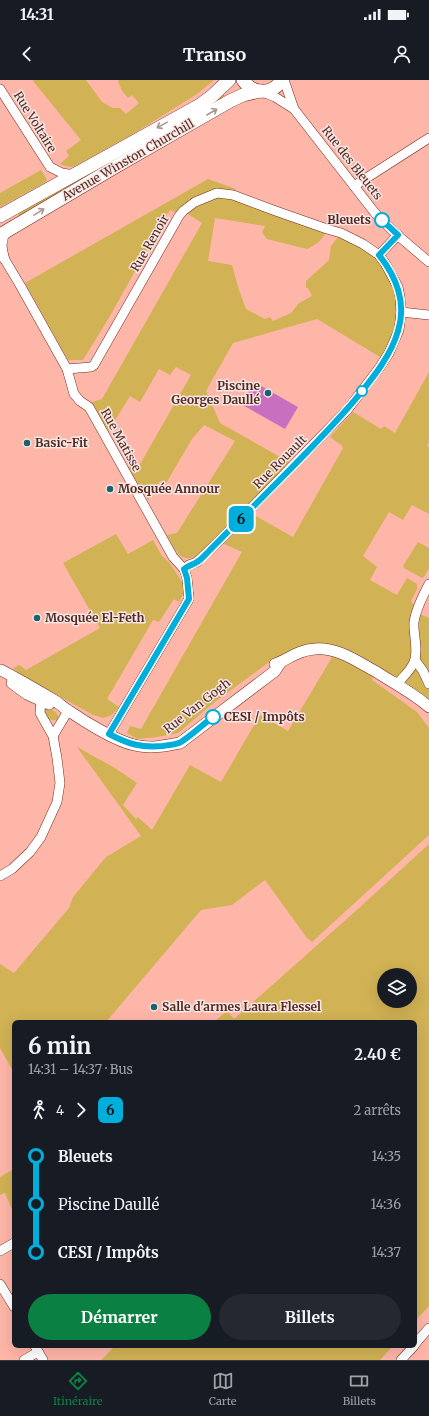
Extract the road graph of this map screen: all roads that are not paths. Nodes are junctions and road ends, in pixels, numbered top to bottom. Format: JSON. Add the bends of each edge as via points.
{"nodes":[{"id":1,"x":229,"y":80,"type":"edge"},
{"id":2,"x":243,"y":80,"type":"edge"},
{"id":3,"x":283,"y":80,"type":"edge"},
{"id":4,"x":0,"y":89,"type":"edge"},
{"id":5,"x":261,"y":91,"type":"junction"},
{"id":6,"x":294,"y":109,"type":"junction"},
{"id":7,"x":429,"y":138,"type":"edge"},
{"id":8,"x":50,"y":167,"type":"junction"},
{"id":9,"x":74,"y":175,"type":"junction"},
{"id":10,"x":53,"y":186,"type":"junction"},
{"id":11,"x":354,"y":186,"type":"junction"},
{"id":12,"x":0,"y":216,"type":"edge"},
{"id":13,"x":3,"y":234,"type":"edge"},
{"id":14,"x":398,"y":235,"type":"junction"},
{"id":15,"x":379,"y":255,"type":"junction"},
{"id":16,"x":2,"y":258,"type":"edge"},
{"id":17,"x":429,"y":262,"type":"edge"},
{"id":18,"x":401,"y":312,"type":"junction"},
{"id":19,"x":429,"y":316,"type":"edge"},
{"id":20,"x":67,"y":368,"type":"junction"},
{"id":21,"x":184,"y":569,"type":"junction"},
{"id":22,"x":429,"y":584,"type":"edge"},
{"id":23,"x":415,"y":660,"type":"junction"},
{"id":24,"x":1,"y":669,"type":"edge"},
{"id":25,"x":397,"y":684,"type":"junction"},
{"id":26,"x":429,"y":684,"type":"edge"},
{"id":27,"x":53,"y":699,"type":"junction"},
{"id":28,"x":41,"y":701,"type":"junction"},
{"id":29,"x":429,"y":707,"type":"edge"},
{"id":30,"x":68,"y":711,"type":"junction"},
{"id":31,"x":109,"y":734,"type":"junction"},
{"id":32,"x":53,"y":736,"type":"junction"},
{"id":33,"x":0,"y":876,"type":"edge"},
{"id":34,"x":12,"y":1244,"type":"edge"},
{"id":35,"x":0,"y":1251,"type":"edge"},
{"id":36,"x":0,"y":1284,"type":"edge"},
{"id":37,"x":12,"y":1305,"type":"edge"},
{"id":38,"x":429,"y":1328,"type":"edge"},
{"id":39,"x":417,"y":1342,"type":"edge"},
{"id":40,"x":411,"y":1348,"type":"edge"},
{"id":41,"x":39,"y":1353,"type":"edge"},
{"id":42,"x":24,"y":1360,"type":"edge"},
{"id":43,"x":401,"y":1360,"type":"edge"}],
"edges":[{"from":1,"to":9,"type":"main road","name":"Avenue Winston Churchill","one_way":true,"via":[[200,104]]},
{"from":2,"to":5,"type":"main road","via":[[249,87]]},
{"from":3,"to":5,"type":"main road","name":"Avenue Winston Churchill","via":[[274,88]]},
{"from":3,"to":6,"type":"street","name":"Rue des Bleuets"},
{"from":4,"to":8,"type":"street","name":"Rue Voltaire"},
{"from":5,"to":6,"type":"street","name":"Rue des Bleuets"},
{"from":13,"to":5,"type":"main road","name":"Avenue Winston Churchill","one_way":true,"via":[[230,101]]},
{"from":6,"to":11,"type":"street","name":"Rue des Bleuets"},
{"from":7,"to":11,"type":"street"},
{"from":8,"to":9,"type":"street","name":"Rue Voltaire"},
{"from":8,"to":10,"type":"street","name":"Rue Voltaire"},
{"from":9,"to":10,"type":"main road","name":"Avenue Winston Churchill"},
{"from":10,"to":12,"type":"main road","name":"Avenue Winston Churchill"},
{"from":11,"to":14,"type":"street","name":"Rue des Bleuets","via":[[375,213]]},
{"from":13,"to":16,"type":"street"},
{"from":14,"to":15,"type":"street"},
{"from":14,"to":17,"type":"street","name":"Rue des Bleuets"},
{"from":15,"to":18,"type":"street","name":"Rue Rouault","via":[[398,287]]},
{"from":15,"to":20,"type":"street","name":"Rue Renoir","via":[[341,233],[233,195],[217,193],[195,202],[179,216],[94,365]]},
{"from":16,"to":20,"type":"street","name":"Rue Matisse"},
{"from":18,"to":19,"type":"street"},
{"from":18,"to":21,"type":"street","name":"Rue Rouault","via":[[399,330],[389,353],[348,409],[219,542],[198,562]]},
{"from":20,"to":21,"type":"street","name":"Rue Matisse","via":[[74,394],[89,407],[173,557]]},
{"from":21,"to":31,"type":"street","via":[[189,599]]},
{"from":22,"to":23,"type":"street","via":[[417,607],[414,622]]},
{"from":23,"to":25,"type":"street"},
{"from":23,"to":26,"type":"street"},
{"from":24,"to":27,"type":"street"},
{"from":24,"to":28,"type":"street","via":[[14,685]]},
{"from":25,"to":29,"type":"street","name":"Rue Van Gogh"},
{"from":25,"to":31,"type":"street","name":"Rue Van Gogh","via":[[344,654],[316,649],[300,651],[272,666],[168,746],[134,745]]},
{"from":27,"to":28,"type":"street"},
{"from":27,"to":30,"type":"street"},
{"from":28,"to":30,"type":"street"},
{"from":28,"to":32,"type":"street","via":[[40,713]]},
{"from":30,"to":31,"type":"street"},
{"from":30,"to":32,"type":"street"},
{"from":32,"to":33,"type":"street","via":[[60,783],[57,802],[41,837],[30,852],[12,869]]},
{"from":34,"to":35,"type":"street"},
{"from":36,"to":37,"type":"street"},
{"from":38,"to":39,"type":"street"},
{"from":40,"to":43,"type":"street"},
{"from":41,"to":42,"type":"street"}]}
